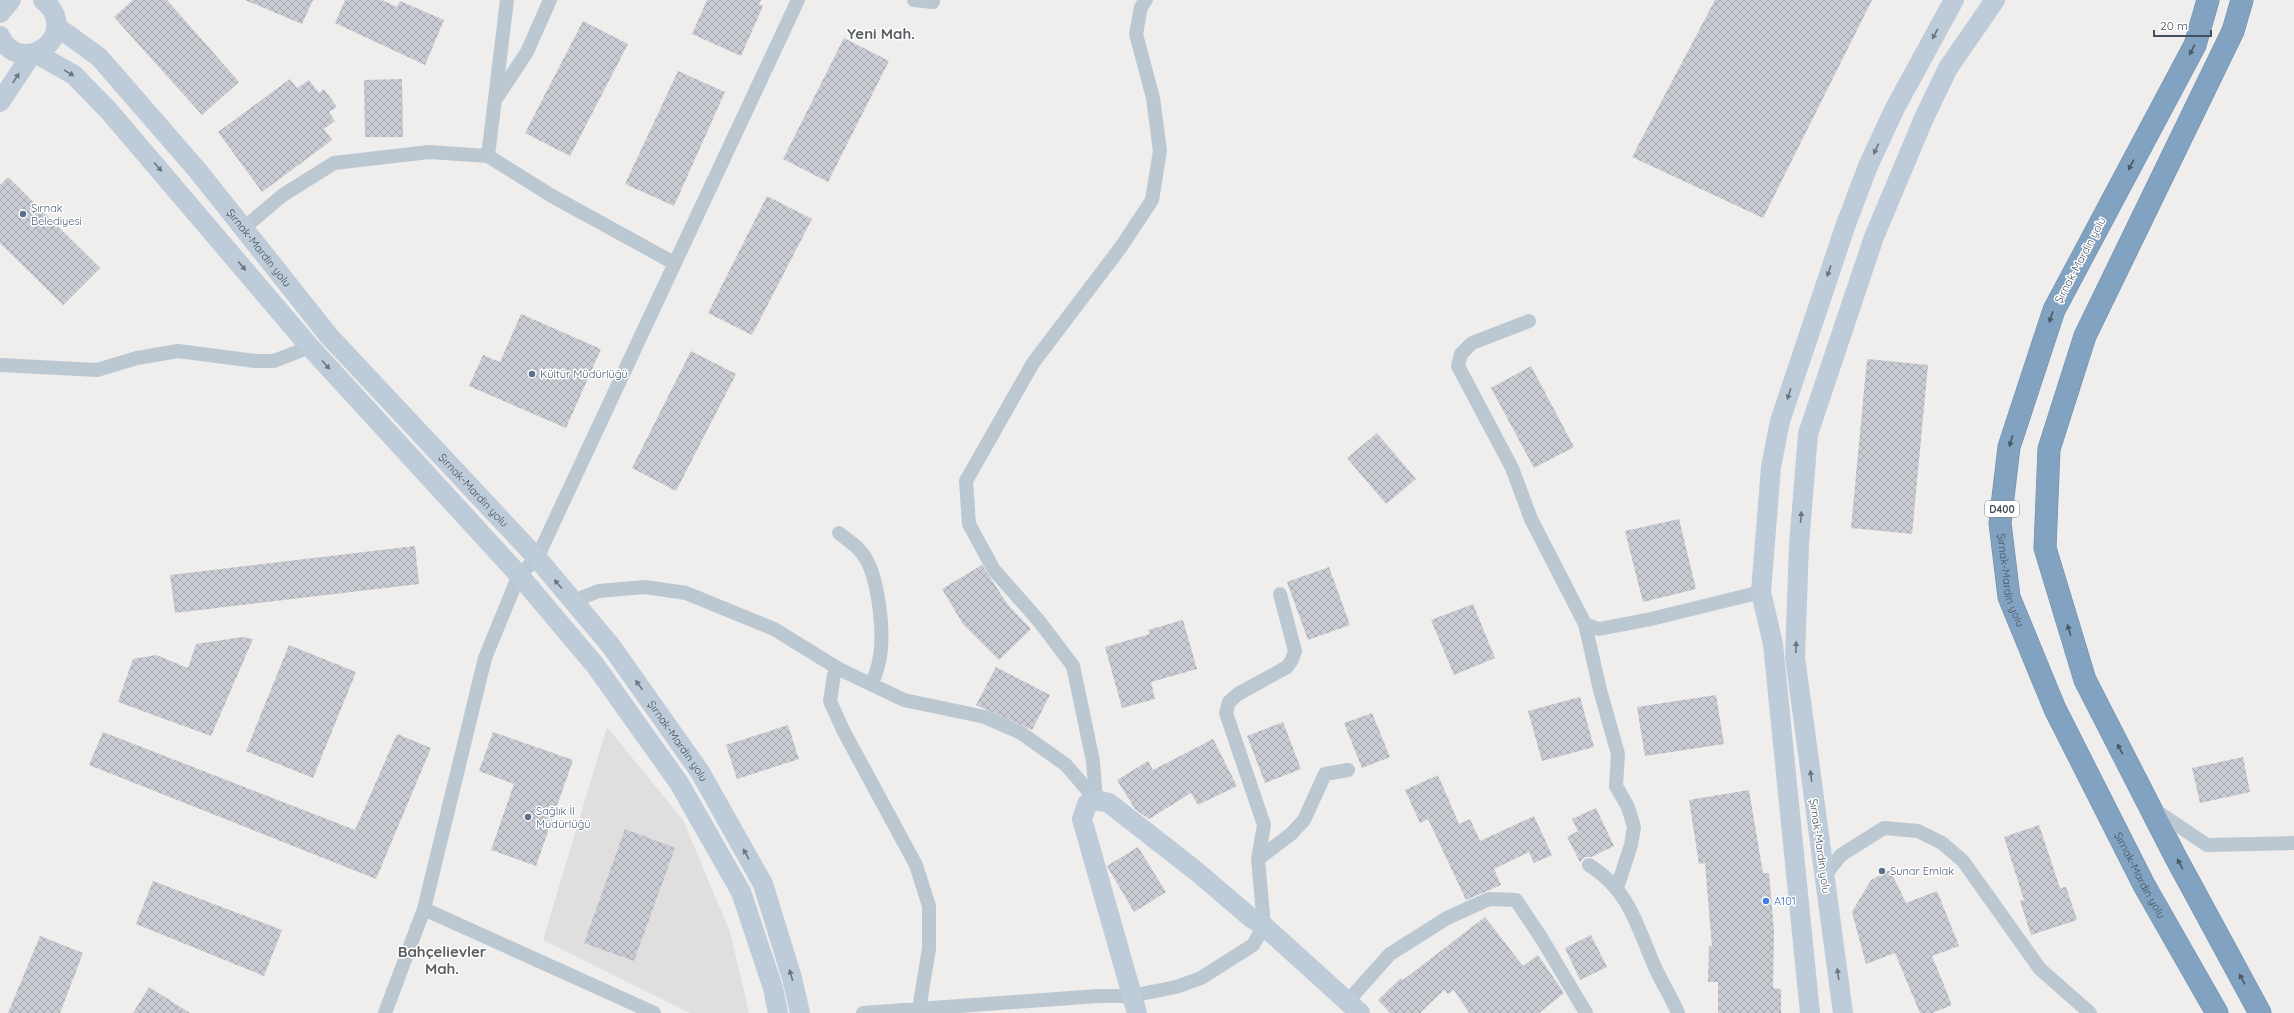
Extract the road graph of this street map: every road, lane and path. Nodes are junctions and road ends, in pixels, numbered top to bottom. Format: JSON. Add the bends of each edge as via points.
{"nodes":[{"id":1,"x":11,"y":0,"type":"edge"},
{"id":2,"x":507,"y":0,"type":"edge"},
{"id":3,"x":550,"y":0,"type":"edge"},
{"id":4,"x":798,"y":0,"type":"edge"},
{"id":5,"x":914,"y":0,"type":"edge"},
{"id":6,"x":933,"y":0,"type":"edge"},
{"id":7,"x":1146,"y":0,"type":"edge"},
{"id":8,"x":1954,"y":0,"type":"edge"},
{"id":9,"x":1995,"y":0,"type":"edge"},
{"id":10,"x":2208,"y":0,"type":"edge"},
{"id":11,"x":2242,"y":0,"type":"edge"},
{"id":12,"x":50,"y":2,"type":"edge"},
{"id":13,"x":0,"y":13,"type":"edge"},
{"id":14,"x":56,"y":26,"type":"junction"},
{"id":15,"x":0,"y":36,"type":"edge"},
{"id":16,"x":33,"y":54,"type":"junction"},
{"id":17,"x":0,"y":102,"type":"edge"},
{"id":18,"x":494,"y":102,"type":"junction"},
{"id":19,"x":488,"y":156,"type":"junction"},
{"id":20,"x":245,"y":227,"type":"junction"},
{"id":21,"x":674,"y":263,"type":"junction"},
{"id":22,"x":1530,"y":321,"type":"dead end"},
{"id":23,"x":310,"y":347,"type":"junction"},
{"id":24,"x":0,"y":365,"type":"edge"},
{"id":25,"x":839,"y":533,"type":"dead end"},
{"id":26,"x":537,"y":558,"type":"junction"},
{"id":27,"x":519,"y":575,"type":"junction"},
{"id":28,"x":1762,"y":592,"type":"junction"},
{"id":29,"x":1280,"y":594,"type":"dead end"},
{"id":30,"x":572,"y":601,"type":"junction"},
{"id":31,"x":1585,"y":624,"type":"junction"},
{"id":32,"x":839,"y":669,"type":"junction"},
{"id":33,"x":872,"y":685,"type":"junction"},
{"id":34,"x":1348,"y":770,"type":"dead end"},
{"id":35,"x":1096,"y":800,"type":"junction"},
{"id":36,"x":2150,"y":807,"type":"junction"},
{"id":37,"x":2294,"y":843,"type":"edge"},
{"id":38,"x":1258,"y":859,"type":"junction"},
{"id":39,"x":1589,"y":865,"type":"dead end"},
{"id":40,"x":1824,"y":876,"type":"junction"},
{"id":41,"x":1617,"y":888,"type":"junction"},
{"id":42,"x":424,"y":909,"type":"junction"},
{"id":43,"x":1264,"y":926,"type":"junction"},
{"id":44,"x":1134,"y":1005,"type":"edge"},
{"id":45,"x":1354,"y":1007,"type":"edge"},
{"id":46,"x":919,"y":1010,"type":"junction"},
{"id":47,"x":385,"y":1013,"type":"edge"},
{"id":48,"x":654,"y":1013,"type":"edge"},
{"id":49,"x":778,"y":1013,"type":"edge"},
{"id":50,"x":800,"y":1013,"type":"edge"},
{"id":51,"x":863,"y":1013,"type":"edge"},
{"id":52,"x":1586,"y":1013,"type":"edge"},
{"id":53,"x":1678,"y":1013,"type":"edge"},
{"id":54,"x":1810,"y":1013,"type":"edge"},
{"id":55,"x":1843,"y":1013,"type":"edge"},
{"id":56,"x":2090,"y":1013,"type":"edge"},
{"id":57,"x":2218,"y":1013,"type":"edge"},
{"id":58,"x":2260,"y":1013,"type":"edge"}],
"edges":[{"from":1,"to":13,"type":"street"},
{"from":2,"to":18,"type":"street"},
{"from":3,"to":18,"type":"street","via":[[527,52]]},
{"from":4,"to":21,"type":"street"},
{"from":5,"to":6,"type":"street"},
{"from":7,"to":35,"type":"street","via":[[1136,34],[1153,98],[1160,151],[1152,200],[1121,247],[1034,363],[966,481],[969,524],[994,570],[1039,621],[1073,666],[1093,761]]},
{"from":8,"to":28,"type":"street","one_way":true,"via":[[1895,108],[1868,166],[1811,325],[1780,421],[1771,467]]},
{"from":40,"to":9,"type":"street","name":"Şırnak-Mardin yolu","one_way":true,"via":[[1795,657],[1798,545],[1808,434],[1874,236],[1924,118],[1948,68]]},
{"from":10,"to":57,"type":"highway","name":"Şırnak-Mardin yolu","number":"D400","one_way":true,"via":[[2195,45],[2054,310],[2009,447],[2000,523],[2009,597],[2055,709],[2144,885]]},
{"from":36,"to":11,"type":"highway","one_way":true,"via":[[2085,680],[2045,548],[2049,449],[2084,336],[2233,31]]},
{"from":12,"to":14,"type":"street"},
{"from":14,"to":16,"type":"street","via":[[55,36],[50,43]]},
{"from":14,"to":20,"type":"street","name":"Şırnak-Mardin yolu","via":[[99,57]]},
{"from":15,"to":16,"type":"street","name":"Şırnak-Mardin yolu","via":[[9,48]]},
{"from":17,"to":16,"type":"street","one_way":true},
{"from":16,"to":23,"type":"street","name":"Şırnak-Mardin yolu","one_way":true,"via":[[74,75],[109,111]]},
{"from":18,"to":19,"type":"street"},
{"from":19,"to":20,"type":"street","via":[[429,152],[334,163],[283,195]]},
{"from":19,"to":21,"type":"street","via":[[552,196]]},
{"from":20,"to":26,"type":"street","name":"Şırnak-Mardin yolu","via":[[329,336]]},
{"from":21,"to":26,"type":"street"},
{"from":22,"to":31,"type":"street","via":[[1472,343],[1461,354],[1458,366],[1512,468],[1531,519]]},
{"from":23,"to":24,"type":"street","via":[[274,361],[178,351],[137,358],[97,370]]},
{"from":23,"to":27,"type":"street","name":"Şırnak-Mardin yolu","one_way":true},
{"from":25,"to":33,"type":"street","via":[[862,553],[877,590],[882,629],[880,661]]},
{"from":26,"to":27,"type":"street"},
{"from":30,"to":26,"type":"street","name":"Şırnak-Mardin yolu","one_way":true},
{"from":27,"to":42,"type":"street","via":[[485,658]]},
{"from":27,"to":49,"type":"street","name":"Şırnak-Mardin yolu","via":[[595,665],[679,784],[741,892],[773,988]]},
{"from":28,"to":31,"type":"street","via":[[1599,629]]},
{"from":28,"to":54,"type":"street","via":[[1773,644]]},
{"from":29,"to":38,"type":"street","via":[[1295,651],[1292,660],[1287,667],[1238,694],[1230,702],[1226,713],[1264,825]]},
{"from":30,"to":32,"type":"street","via":[[599,591],[645,586],[686,592],[774,630]]},
{"from":50,"to":30,"type":"street","name":"Şırnak-Mardin yolu","one_way":true,"via":[[792,978],[762,884],[708,785],[611,646]]},
{"from":31,"to":41,"type":"street","via":[[1618,754],[1616,786],[1628,807],[1634,827]]},
{"from":32,"to":33,"type":"street"},
{"from":32,"to":46,"type":"street","via":[[834,675],[830,701],[916,865],[929,906],[929,949]]},
{"from":33,"to":35,"type":"street","via":[[904,700],[985,717],[1021,734],[1066,765]]},
{"from":34,"to":38,"type":"street","via":[[1325,774],[1304,820],[1291,834]]},
{"from":35,"to":43,"type":"street","via":[[1108,803]]},
{"from":35,"to":44,"type":"street","via":[[1087,804],[1082,819]]},
{"from":36,"to":37,"type":"street","via":[[2207,845]]},
{"from":58,"to":36,"type":"highway","one_way":true},
{"from":38,"to":43,"type":"street"},
{"from":39,"to":41,"type":"street"},
{"from":55,"to":40,"type":"street","name":"Şırnak-Mardin yolu","one_way":true},
{"from":40,"to":56,"type":"street","via":[[1841,855],[1884,828],[1918,831],[1942,843],[1963,861],[2040,969]]},
{"from":41,"to":53,"type":"street","via":[[1632,912]]},
{"from":42,"to":47,"type":"street"},
{"from":42,"to":48,"type":"street"},
{"from":43,"to":44,"type":"street","via":[[1253,945],[1201,978]]},
{"from":43,"to":45,"type":"street"},
{"from":44,"to":46,"type":"street","via":[[1098,996]]},
{"from":45,"to":52,"type":"street","via":[[1390,954],[1447,918],[1489,899],[1516,900]]},
{"from":46,"to":51,"type":"street"}]}
